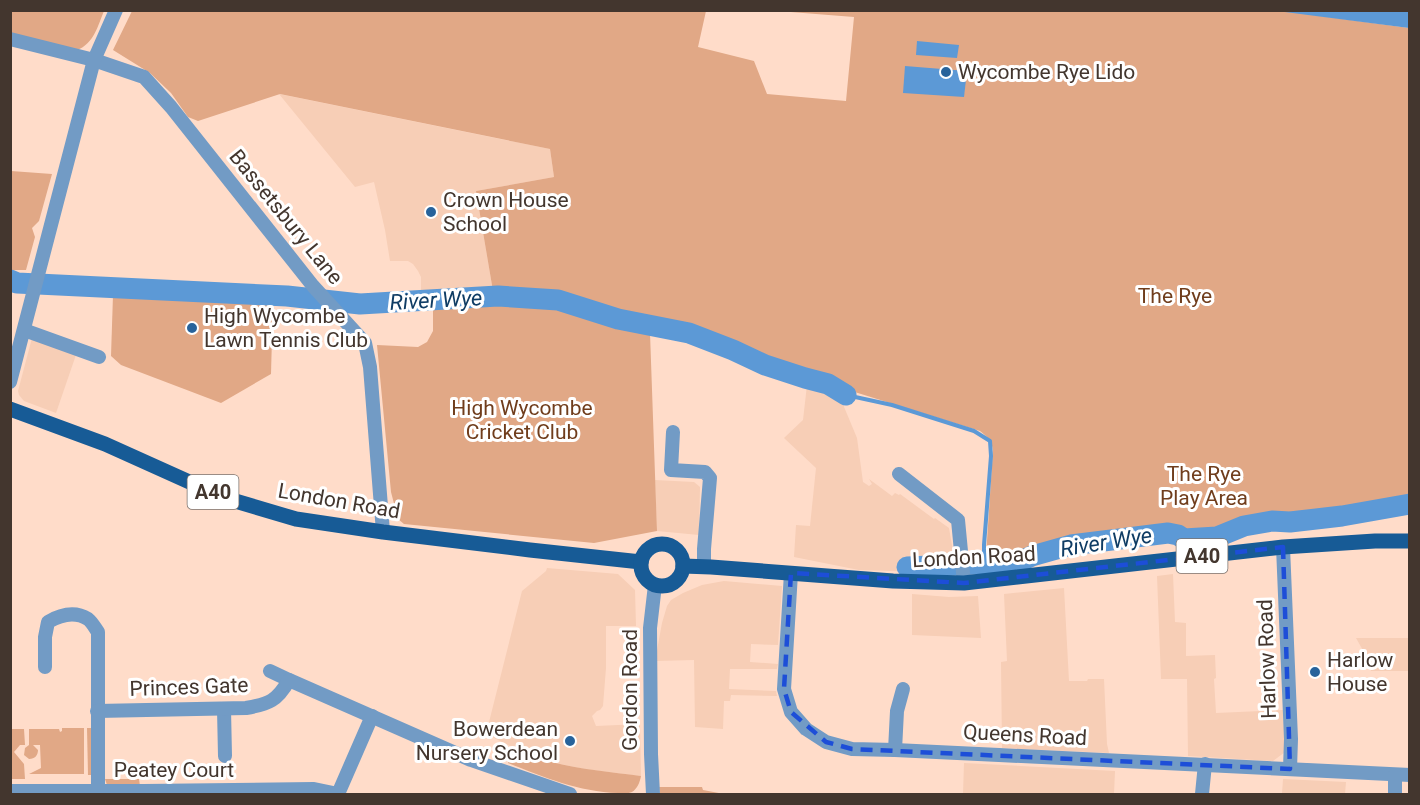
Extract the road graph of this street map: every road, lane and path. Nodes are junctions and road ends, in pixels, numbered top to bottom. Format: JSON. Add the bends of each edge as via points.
{"nodes":[{"id":1,"x":116,"y":10,"type":"edge"},
{"id":2,"x":10,"y":39,"type":"edge"},
{"id":3,"x":94,"y":60,"type":"junction"},
{"id":4,"x":19,"y":335,"type":"edge"},
{"id":5,"x":99,"y":357,"type":"dead end"},
{"id":6,"x":10,"y":382,"type":"edge"},
{"id":7,"x":10,"y":409,"type":"edge"},
{"id":8,"x":673,"y":432,"type":"dead end"},
{"id":9,"x":899,"y":474,"type":"dead end"},
{"id":10,"x":383,"y":532,"type":"junction"},
{"id":11,"x":1410,"y":541,"type":"edge"},
{"id":12,"x":1282,"y":547,"type":"junction"},
{"id":13,"x":641,"y":562,"type":"junction"},
{"id":14,"x":683,"y":566,"type":"junction"},
{"id":15,"x":704,"y":566,"type":"junction"},
{"id":16,"x":791,"y":573,"type":"junction"},
{"id":17,"x":964,"y":583,"type":"junction"},
{"id":18,"x":655,"y":585,"type":"junction"},
{"id":19,"x":45,"y":667,"type":"dead end"},
{"id":20,"x":270,"y":671,"type":"dead end"},
{"id":21,"x":289,"y":680,"type":"junction"},
{"id":22,"x":903,"y":689,"type":"dead end"},
{"id":23,"x":224,"y":709,"type":"junction"},
{"id":24,"x":97,"y":711,"type":"junction"},
{"id":25,"x":372,"y":716,"type":"junction"},
{"id":26,"x":895,"y":750,"type":"junction"},
{"id":27,"x":225,"y":756,"type":"dead end"},
{"id":28,"x":1205,"y":765,"type":"junction"},
{"id":29,"x":1290,"y":769,"type":"junction"},
{"id":30,"x":1395,"y":774,"type":"junction"},
{"id":31,"x":1410,"y":775,"type":"edge"},
{"id":32,"x":10,"y":791,"type":"edge"},
{"id":33,"x":98,"y":791,"type":"junction"},
{"id":34,"x":338,"y":795,"type":"edge"},
{"id":35,"x":570,"y":795,"type":"edge"},
{"id":36,"x":653,"y":795,"type":"edge"},
{"id":37,"x":1202,"y":795,"type":"edge"},
{"id":38,"x":1395,"y":795,"type":"edge"}],
"edges":[{"from":1,"to":3,"type":"street"},
{"from":2,"to":3,"type":"street","name":"Bassetsbury Lane"},
{"from":3,"to":4,"type":"street","via":[[32,300]]},
{"from":3,"to":10,"type":"street","name":"Bassetsbury Lane","via":[[144,77],[313,286],[365,343]]},
{"from":4,"to":5,"type":"street"},
{"from":4,"to":6,"type":"street"},
{"from":7,"to":10,"type":"main road","name":"London Road","number":"A40","via":[[105,444],[225,498],[296,519]]},
{"from":8,"to":15,"type":"street","via":[[671,470],[705,472],[710,478]]},
{"from":9,"to":17,"type":"street","via":[[958,520]]},
{"from":10,"to":13,"type":"main road","name":"London Road","number":"A40"},
{"from":11,"to":12,"type":"main road","name":"London Road","number":"A40"},
{"from":12,"to":17,"type":"main road","name":"London Road","number":"A40"},
{"from":12,"to":29,"type":"street","name":"Harlow Road"},
{"from":13,"to":14,"type":"main road","via":[[645,552],[661,544],[674,548]]},
{"from":13,"to":18,"type":"main road","via":[[644,576]]},
{"from":14,"to":15,"type":"main road","name":"London Road","number":"A40"},
{"from":14,"to":18,"type":"main road","via":[[672,583]]},
{"from":15,"to":16,"type":"main road","name":"London Road","number":"A40"},
{"from":16,"to":17,"type":"main road","name":"London Road","number":"A40"},
{"from":16,"to":26,"type":"street","name":"Queens Road","via":[[784,689],[791,711],[806,729],[826,742],[852,750]]},
{"from":18,"to":36,"type":"street","name":"Gordon Road","via":[[650,628]]},
{"from":19,"to":24,"type":"street","via":[[48,622],[67,615],[90,620],[98,632]]},
{"from":20,"to":21,"type":"street"},
{"from":21,"to":23,"type":"street","name":"Princes Gate","via":[[280,694],[263,705]]},
{"from":21,"to":25,"type":"street"},
{"from":22,"to":26,"type":"street","via":[[897,711]]},
{"from":23,"to":24,"type":"street","name":"Princes Gate"},
{"from":23,"to":27,"type":"street"},
{"from":24,"to":33,"type":"street"},
{"from":25,"to":34,"type":"street"},
{"from":25,"to":35,"type":"street","via":[[471,760]]},
{"from":26,"to":28,"type":"street","name":"Queens Road"},
{"from":28,"to":29,"type":"street","name":"Queens Road"},
{"from":28,"to":37,"type":"street"},
{"from":29,"to":30,"type":"street","name":"Queens Road"},
{"from":30,"to":31,"type":"street","name":"Queens Road"},
{"from":30,"to":38,"type":"street"},
{"from":32,"to":33,"type":"street","name":"Peatey Court"},
{"from":33,"to":34,"type":"street","name":"Peatey Court","via":[[314,789]]}]}
